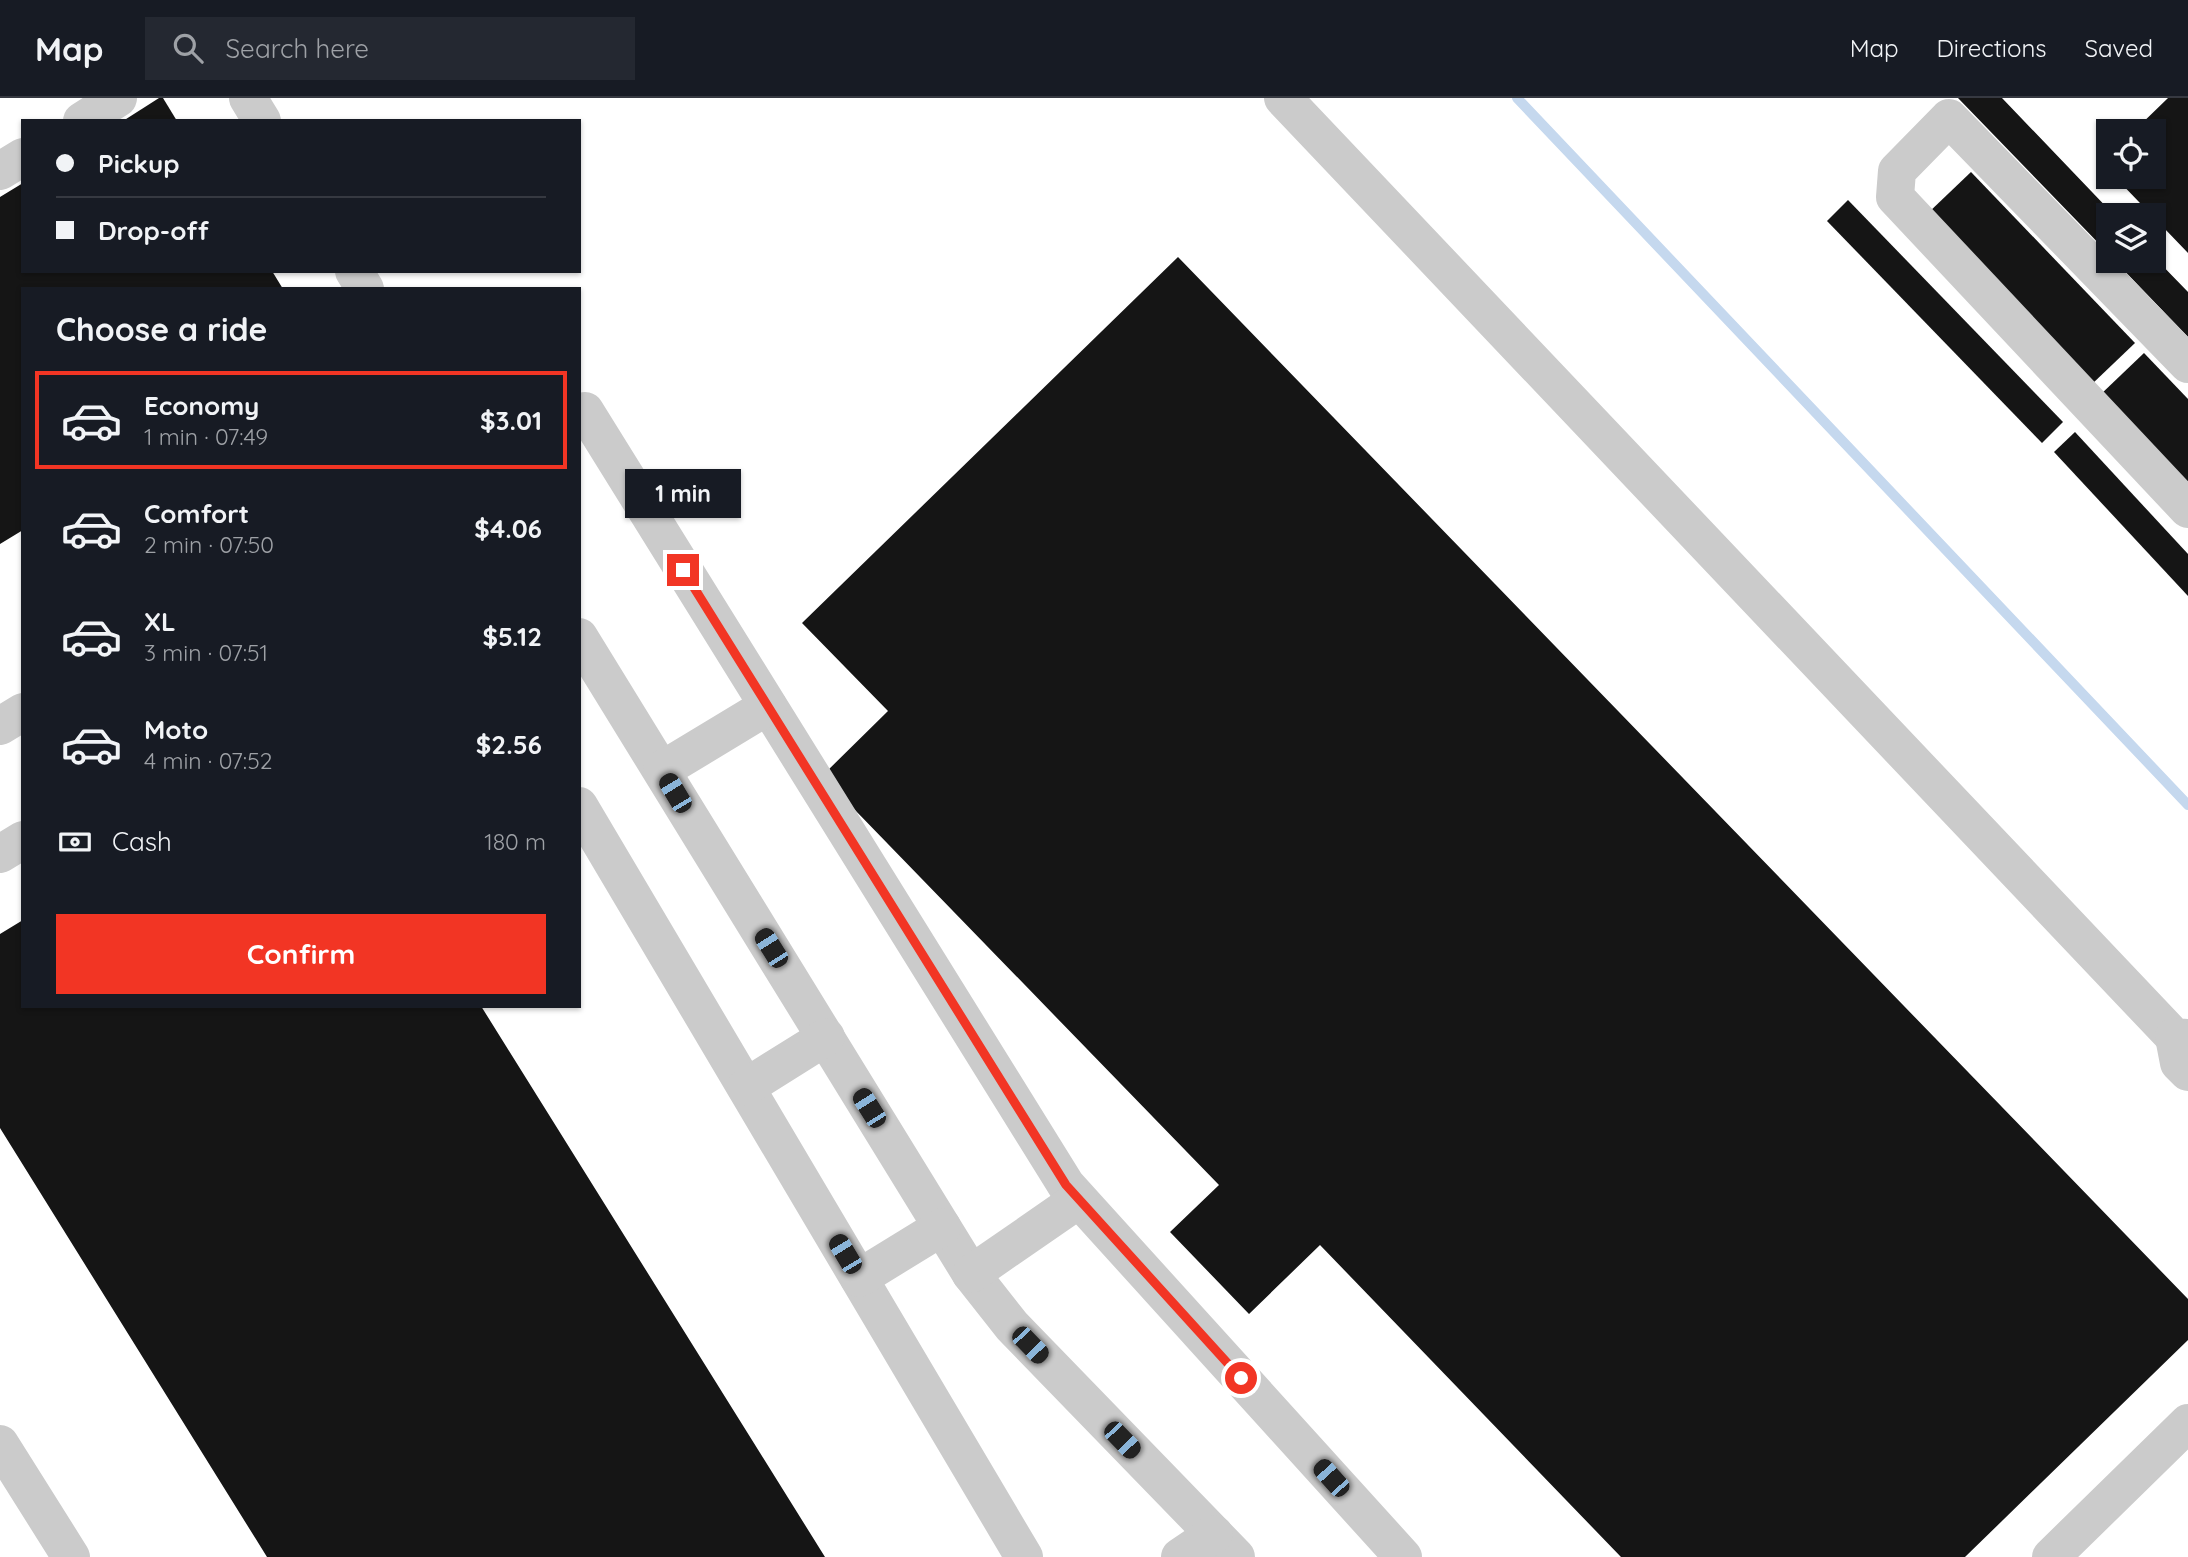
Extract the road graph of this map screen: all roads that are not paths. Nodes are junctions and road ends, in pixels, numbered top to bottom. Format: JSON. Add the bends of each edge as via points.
{"nodes":[{"id":1,"x":118,"y":98,"type":"edge"},
{"id":2,"x":248,"y":98,"type":"edge"},
{"id":3,"x":1283,"y":98,"type":"edge"},
{"id":4,"x":1940,"y":108,"type":"edge"},
{"id":5,"x":85,"y":119,"type":"edge"},
{"id":6,"x":261,"y":119,"type":"edge"},
{"id":7,"x":21,"y":158,"type":"edge"},
{"id":8,"x":0,"y":171,"type":"edge"},
{"id":9,"x":2188,"y":364,"type":"edge"},
{"id":10,"x":584,"y":411,"type":"dead end"},
{"id":11,"x":2188,"y":509,"type":"edge"},
{"id":12,"x":581,"y":645,"type":"edge"},
{"id":13,"x":593,"y":691,"type":"edge"},
{"id":14,"x":768,"y":706,"type":"junction"},
{"id":15,"x":21,"y":713,"type":"edge"},
{"id":16,"x":0,"y":726,"type":"edge"},
{"id":17,"x":662,"y":770,"type":"junction"},
{"id":18,"x":581,"y":809,"type":"edge"},
{"id":19,"x":21,"y":842,"type":"edge"},
{"id":20,"x":0,"y":854,"type":"edge"},
{"id":21,"x":826,"y":1037,"type":"junction"},
{"id":22,"x":2181,"y":1038,"type":"edge"},
{"id":23,"x":2188,"y":1072,"type":"edge"},
{"id":24,"x":746,"y":1087,"type":"junction"},
{"id":25,"x":1078,"y":1200,"type":"junction"},
{"id":26,"x":942,"y":1227,"type":"junction"},
{"id":27,"x":971,"y":1274,"type":"junction"},
{"id":28,"x":859,"y":1278,"type":"junction"},
{"id":29,"x":2188,"y":1423,"type":"edge"},
{"id":30,"x":0,"y":1444,"type":"edge"},
{"id":31,"x":1225,"y":1546,"type":"edge"},
{"id":32,"x":71,"y":1557,"type":"edge"},
{"id":33,"x":1024,"y":1557,"type":"edge"},
{"id":34,"x":1180,"y":1557,"type":"edge"},
{"id":35,"x":1403,"y":1557,"type":"edge"},
{"id":36,"x":2052,"y":1557,"type":"edge"}],
"edges":[{"from":1,"to":5,"type":"lane"},
{"from":2,"to":6,"type":"lane"},
{"from":3,"to":22,"type":"lane"},
{"from":4,"to":9,"type":"lane"},
{"from":4,"to":11,"type":"lane","via":[[1897,172],[1895,197]]},
{"from":7,"to":8,"type":"lane"},
{"from":10,"to":14,"type":"lane"},
{"from":12,"to":13,"type":"lane"},
{"from":13,"to":17,"type":"lane"},
{"from":14,"to":17,"type":"lane"},
{"from":14,"to":25,"type":"lane"},
{"from":15,"to":16,"type":"lane"},
{"from":17,"to":21,"type":"lane"},
{"from":18,"to":24,"type":"lane"},
{"from":19,"to":20,"type":"lane"},
{"from":21,"to":24,"type":"lane"},
{"from":21,"to":26,"type":"lane"},
{"from":22,"to":23,"type":"lane","via":[[2179,1063]]},
{"from":24,"to":28,"type":"lane"},
{"from":25,"to":27,"type":"lane"},
{"from":25,"to":35,"type":"lane"},
{"from":26,"to":27,"type":"lane"},
{"from":26,"to":28,"type":"lane"},
{"from":27,"to":31,"type":"lane","via":[[1012,1326]]},
{"from":28,"to":33,"type":"lane"},
{"from":29,"to":36,"type":"lane"},
{"from":30,"to":32,"type":"lane"},
{"from":31,"to":34,"type":"lane"}]}
